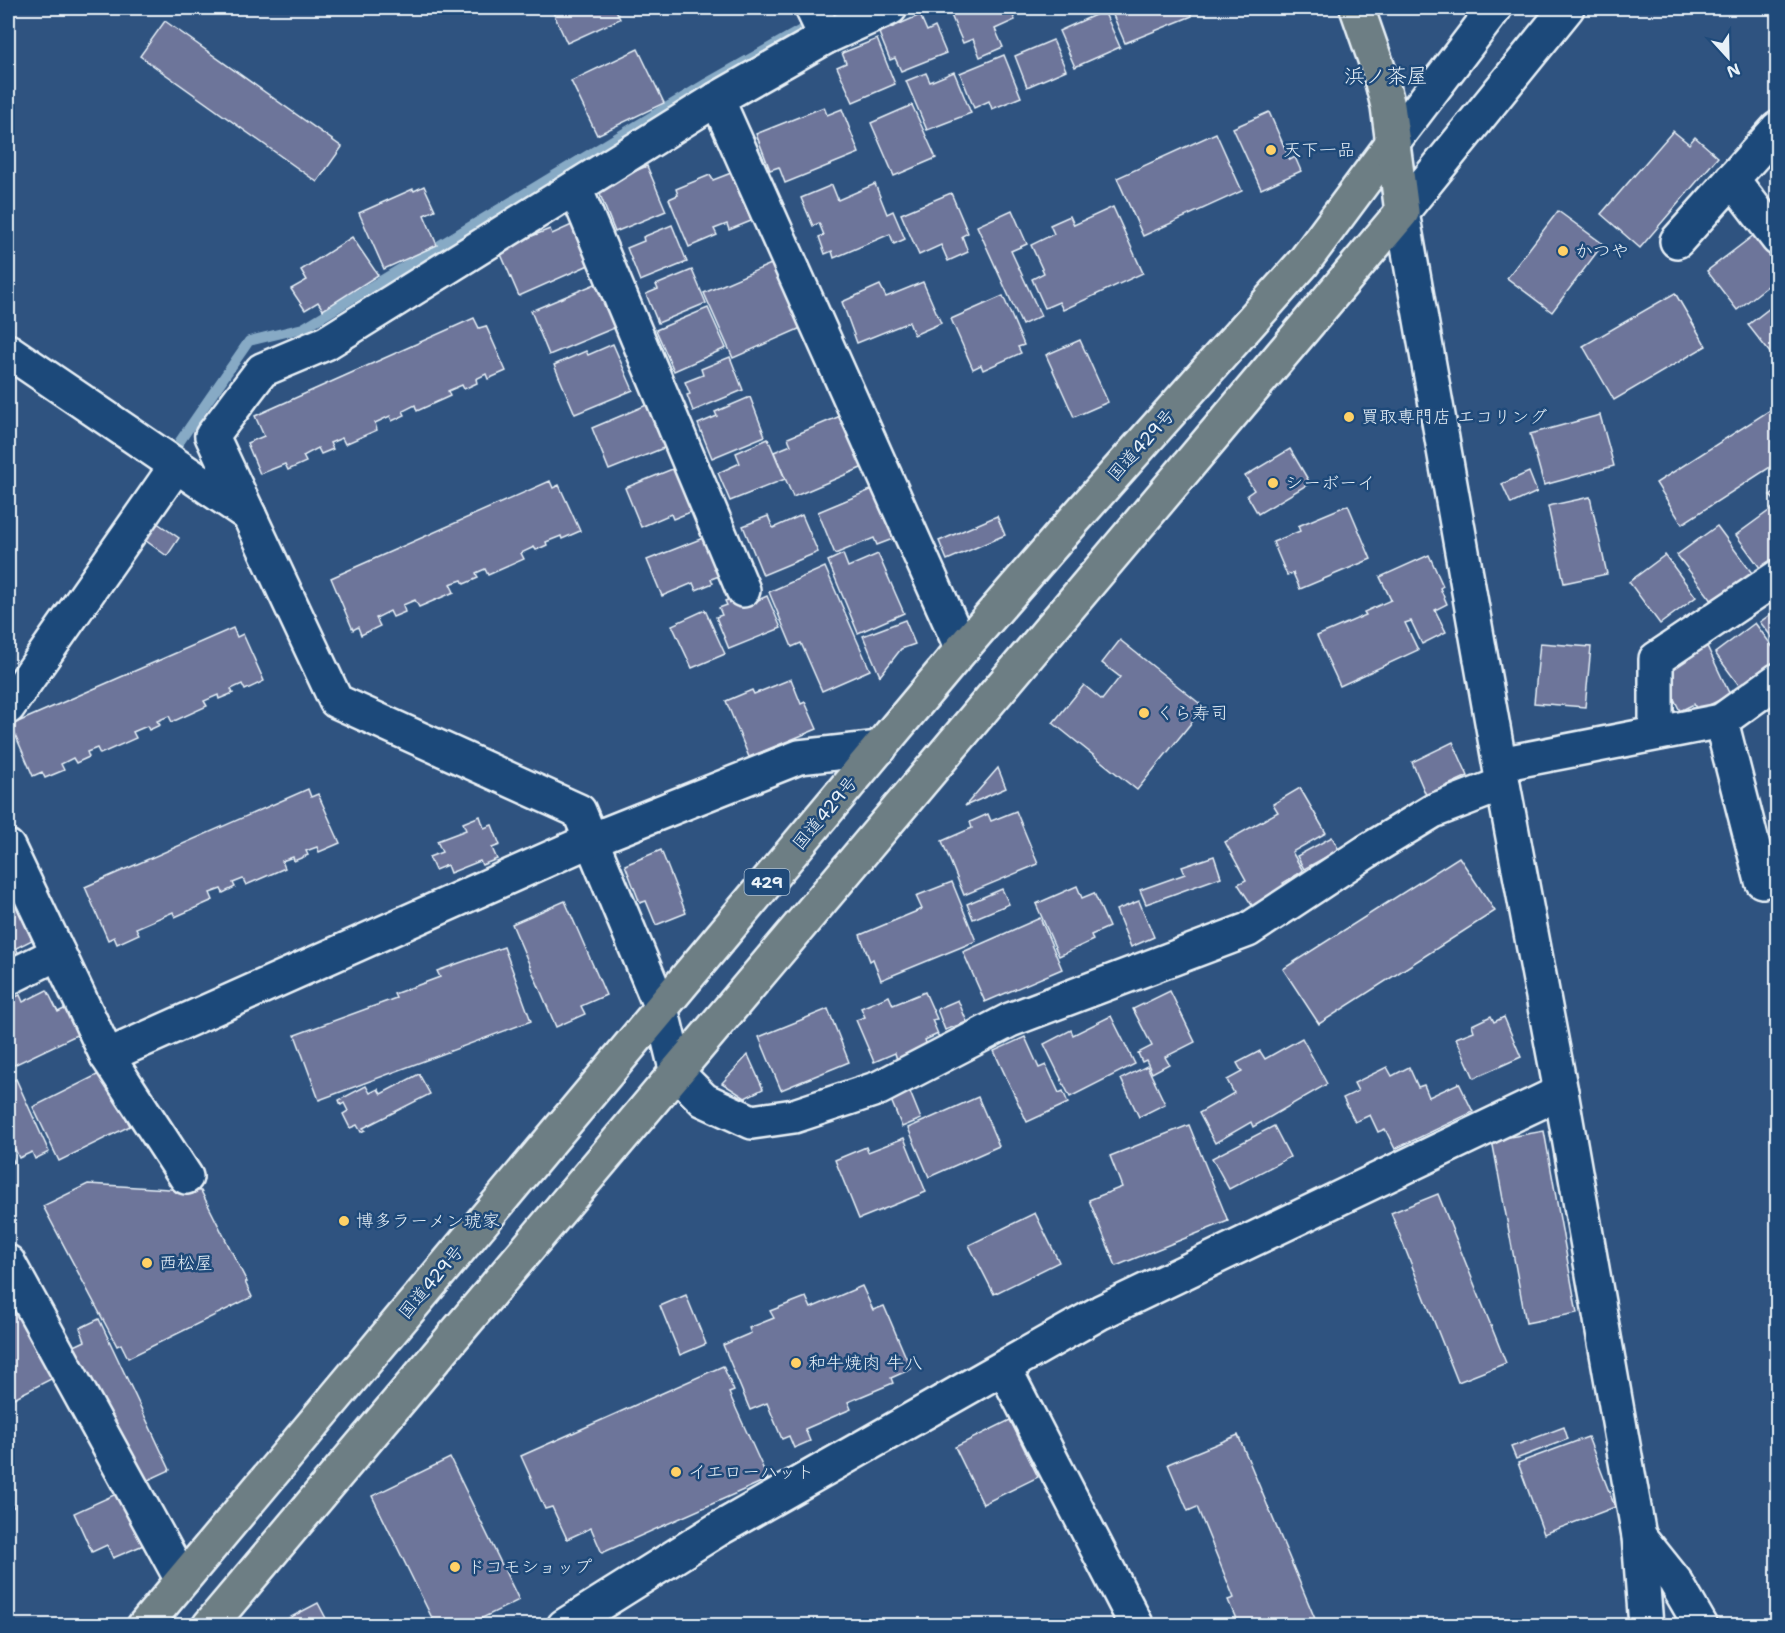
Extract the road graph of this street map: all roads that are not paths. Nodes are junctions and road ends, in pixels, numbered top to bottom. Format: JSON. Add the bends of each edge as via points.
{"nodes":[{"id":1,"x":890,"y":8,"type":"edge"},
{"id":2,"x":1357,"y":8,"type":"edge"},
{"id":3,"x":1495,"y":8,"type":"edge"},
{"id":4,"x":1567,"y":8,"type":"edge"},
{"id":5,"x":819,"y":22,"type":"edge"},
{"id":6,"x":717,"y":99,"type":"junction"},
{"id":7,"x":1778,"y":128,"type":"edge"},
{"id":8,"x":1393,"y":142,"type":"junction"},
{"id":9,"x":1732,"y":179,"type":"junction"},
{"id":10,"x":575,"y":188,"type":"junction"},
{"id":11,"x":1402,"y":212,"type":"junction"},
{"id":12,"x":1778,"y":239,"type":"edge"},
{"id":13,"x":1677,"y":241,"type":"dead end"},
{"id":14,"x":8,"y":351,"type":"edge"},
{"id":15,"x":170,"y":462,"type":"junction"},
{"id":16,"x":249,"y":515,"type":"junction"},
{"id":17,"x":1778,"y":577,"type":"edge"},
{"id":18,"x":743,"y":590,"type":"dead end"},
{"id":19,"x":962,"y":650,"type":"junction"},
{"id":20,"x":1778,"y":680,"type":"edge"},
{"id":21,"x":8,"y":707,"type":"edge"},
{"id":22,"x":1721,"y":720,"type":"junction"},
{"id":23,"x":1656,"y":733,"type":"junction"},
{"id":24,"x":880,"y":748,"type":"junction"},
{"id":25,"x":1501,"y":774,"type":"junction"},
{"id":26,"x":591,"y":840,"type":"junction"},
{"id":27,"x":8,"y":847,"type":"edge"},
{"id":28,"x":1762,"y":881,"type":"dead end"},
{"id":29,"x":58,"y":953,"type":"junction"},
{"id":30,"x":8,"y":978,"type":"edge"},
{"id":31,"x":661,"y":1008,"type":"junction"},
{"id":32,"x":107,"y":1056,"type":"junction"},
{"id":33,"x":677,"y":1073,"type":"junction"},
{"id":34,"x":1561,"y":1092,"type":"junction"},
{"id":35,"x":186,"y":1177,"type":"dead end"},
{"id":36,"x":8,"y":1263,"type":"edge"},
{"id":37,"x":1004,"y":1368,"type":"junction"},
{"id":38,"x":1639,"y":1536,"type":"junction"},
{"id":39,"x":182,"y":1580,"type":"junction"},
{"id":40,"x":144,"y":1626,"type":"edge"},
{"id":41,"x":209,"y":1626,"type":"edge"},
{"id":42,"x":564,"y":1626,"type":"edge"},
{"id":43,"x":1137,"y":1626,"type":"edge"},
{"id":44,"x":1646,"y":1626,"type":"edge"},
{"id":45,"x":1701,"y":1626,"type":"edge"}],
"edges":[{"from":1,"to":5,"type":"street"},
{"from":2,"to":8,"type":"highway","via":[[1379,71]]},
{"from":3,"to":8,"type":"street"},
{"from":4,"to":11,"type":"street"},
{"from":5,"to":6,"type":"street"},
{"from":6,"to":10,"type":"street"},
{"from":6,"to":19,"type":"street"},
{"from":7,"to":9,"type":"street"},
{"from":8,"to":11,"type":"highway"},
{"from":8,"to":19,"type":"highway","name":"国道429号","number":"429","via":[[1303,263]]},
{"from":9,"to":12,"type":"street"},
{"from":9,"to":13,"type":"street"},
{"from":10,"to":16,"type":"street","via":[[326,343],[262,370],[212,436]]},
{"from":10,"to":18,"type":"street"},
{"from":11,"to":25,"type":"street"},
{"from":11,"to":33,"type":"highway"},
{"from":14,"to":15,"type":"street"},
{"from":15,"to":16,"type":"street"},
{"from":15,"to":21,"type":"street"},
{"from":16,"to":26,"type":"street","via":[[336,701],[579,811]]},
{"from":17,"to":23,"type":"street","via":[[1656,659]]},
{"from":19,"to":24,"type":"highway","name":"国道429号","number":"429"},
{"from":20,"to":22,"type":"street"},
{"from":22,"to":23,"type":"street"},
{"from":22,"to":28,"type":"street"},
{"from":23,"to":25,"type":"street"},
{"from":24,"to":26,"type":"street","via":[[799,757]]},
{"from":24,"to":31,"type":"highway","name":"国道429号","number":"429"},
{"from":25,"to":33,"type":"street","via":[[1366,852],[1248,930],[1010,1020],[879,1088],[794,1116],[752,1122],[704,1100]]},
{"from":25,"to":34,"type":"street"},
{"from":26,"to":31,"type":"street"},
{"from":26,"to":32,"type":"street"},
{"from":27,"to":29,"type":"street"},
{"from":29,"to":30,"type":"street"},
{"from":29,"to":32,"type":"street"},
{"from":31,"to":33,"type":"street"},
{"from":31,"to":39,"type":"highway","name":"国道429号","number":"429"},
{"from":32,"to":35,"type":"street"},
{"from":33,"to":41,"type":"highway"},
{"from":34,"to":37,"type":"street","via":[[1101,1312]]},
{"from":34,"to":38,"type":"street"},
{"from":36,"to":39,"type":"street"},
{"from":37,"to":42,"type":"street","via":[[717,1530]]},
{"from":37,"to":43,"type":"street"},
{"from":38,"to":44,"type":"street"},
{"from":38,"to":45,"type":"street","via":[[1675,1581]]},
{"from":39,"to":40,"type":"highway","name":"国道429号","number":"429"}]}
